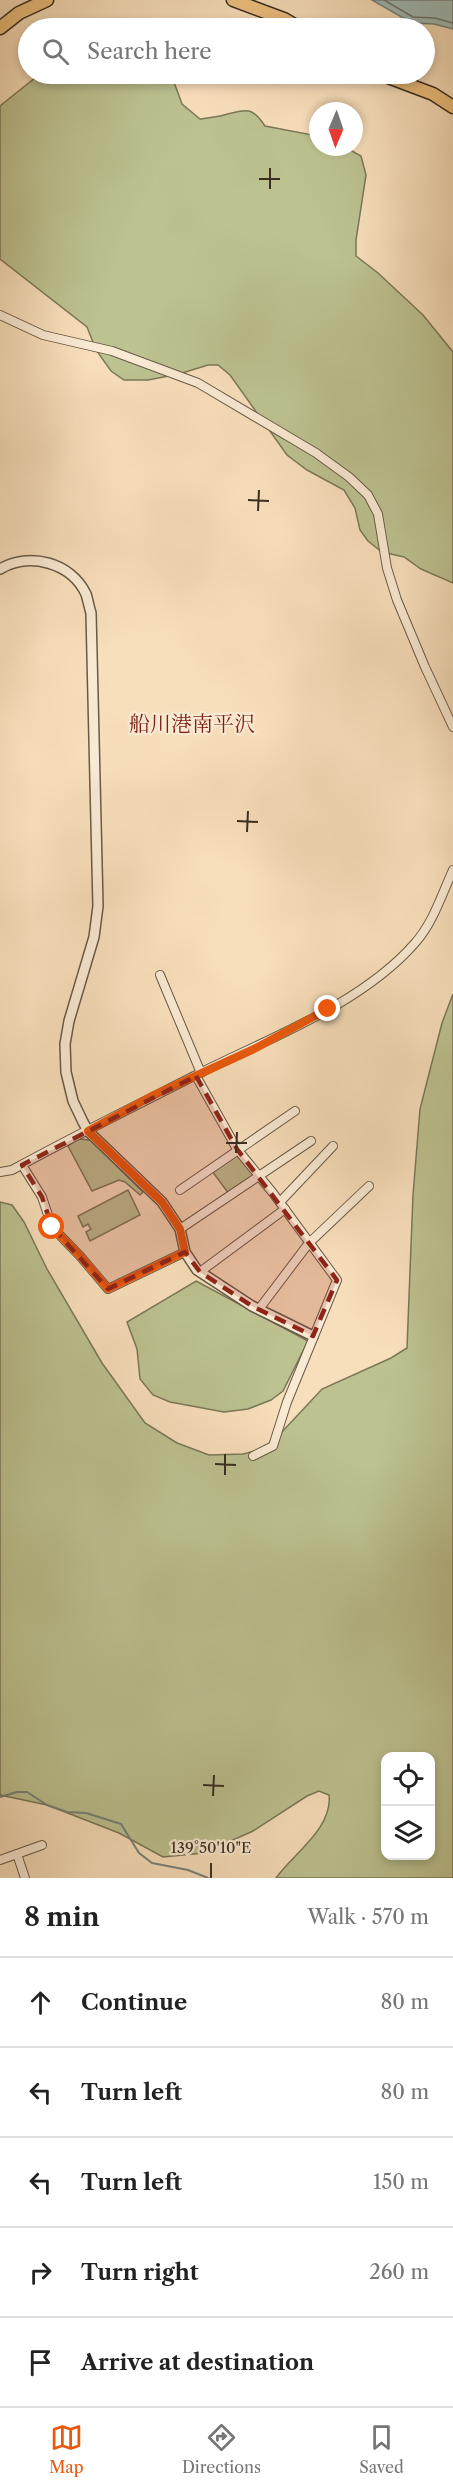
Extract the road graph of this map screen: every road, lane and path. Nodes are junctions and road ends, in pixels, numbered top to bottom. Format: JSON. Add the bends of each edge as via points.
{"nodes":[{"id":1,"x":47,"y":0,"type":"edge"},
{"id":2,"x":233,"y":0,"type":"edge"},
{"id":3,"x":281,"y":18,"type":"edge"},
{"id":4,"x":0,"y":28,"type":"edge"},
{"id":5,"x":406,"y":84,"type":"edge"},
{"id":6,"x":453,"y":106,"type":"edge"},
{"id":7,"x":0,"y":315,"type":"edge"},
{"id":8,"x":0,"y":569,"type":"edge"},
{"id":9,"x":453,"y":727,"type":"edge"},
{"id":10,"x":453,"y":870,"type":"edge"},
{"id":11,"x":160,"y":975,"type":"dead end"},
{"id":12,"x":199,"y":1074,"type":"junction"},
{"id":13,"x":295,"y":1111,"type":"dead end"},
{"id":14,"x":88,"y":1131,"type":"junction"},
{"id":15,"x":311,"y":1141,"type":"dead end"},
{"id":16,"x":333,"y":1146,"type":"dead end"},
{"id":17,"x":237,"y":1149,"type":"junction"},
{"id":18,"x":22,"y":1165,"type":"junction"},
{"id":19,"x":0,"y":1172,"type":"edge"},
{"id":20,"x":260,"y":1176,"type":"junction"},
{"id":21,"x":369,"y":1186,"type":"dead end"},
{"id":22,"x":180,"y":1190,"type":"dead end"},
{"id":23,"x":282,"y":1205,"type":"junction"},
{"id":24,"x":180,"y":1229,"type":"junction"},
{"id":25,"x":309,"y":1243,"type":"junction"},
{"id":26,"x":185,"y":1252,"type":"junction"},
{"id":27,"x":200,"y":1272,"type":"junction"},
{"id":28,"x":259,"y":1309,"type":"junction"},
{"id":29,"x":313,"y":1336,"type":"junction"},
{"id":30,"x":253,"y":1456,"type":"dead end"},
{"id":31,"x":42,"y":1845,"type":"dead end"},
{"id":32,"x":17,"y":1854,"type":"junction"},
{"id":33,"x":0,"y":1860,"type":"edge"},
{"id":34,"x":25,"y":1878,"type":"edge"}],
"edges":[{"from":1,"to":4,"type":"main road","via":[[19,13]]},
{"from":2,"to":3,"type":"main road"},
{"from":5,"to":6,"type":"main road"},
{"from":7,"to":9,"type":"street","via":[[44,335],[112,351],[198,383],[316,453],[368,495],[378,514],[397,600]]},
{"from":8,"to":14,"type":"street","via":[[31,560],[60,568],[85,593],[91,613],[98,906],[94,937],[65,1044],[73,1101]]},
{"from":10,"to":12,"type":"street","via":[[416,942],[376,978],[307,1022]]},
{"from":11,"to":12,"type":"street"},
{"from":12,"to":14,"type":"street"},
{"from":12,"to":17,"type":"street"},
{"from":13,"to":17,"type":"street"},
{"from":14,"to":18,"type":"street"},
{"from":14,"to":24,"type":"street","via":[[162,1202]]},
{"from":15,"to":20,"type":"street"},
{"from":16,"to":23,"type":"street"},
{"from":17,"to":20,"type":"street"},
{"from":17,"to":22,"type":"street"},
{"from":18,"to":19,"type":"street"},
{"from":18,"to":26,"type":"street","via":[[42,1197],[52,1227],[108,1289]]},
{"from":20,"to":23,"type":"street"},
{"from":20,"to":24,"type":"street"},
{"from":21,"to":25,"type":"street"},
{"from":23,"to":25,"type":"street"},
{"from":23,"to":27,"type":"street"},
{"from":24,"to":26,"type":"street"},
{"from":25,"to":28,"type":"street"},
{"from":25,"to":29,"type":"street","via":[[337,1280]]},
{"from":26,"to":27,"type":"street"},
{"from":27,"to":28,"type":"street"},
{"from":28,"to":29,"type":"street"},
{"from":29,"to":30,"type":"street","via":[[273,1446]]},
{"from":31,"to":32,"type":"street"},
{"from":32,"to":33,"type":"street"},
{"from":32,"to":34,"type":"street"}]}
